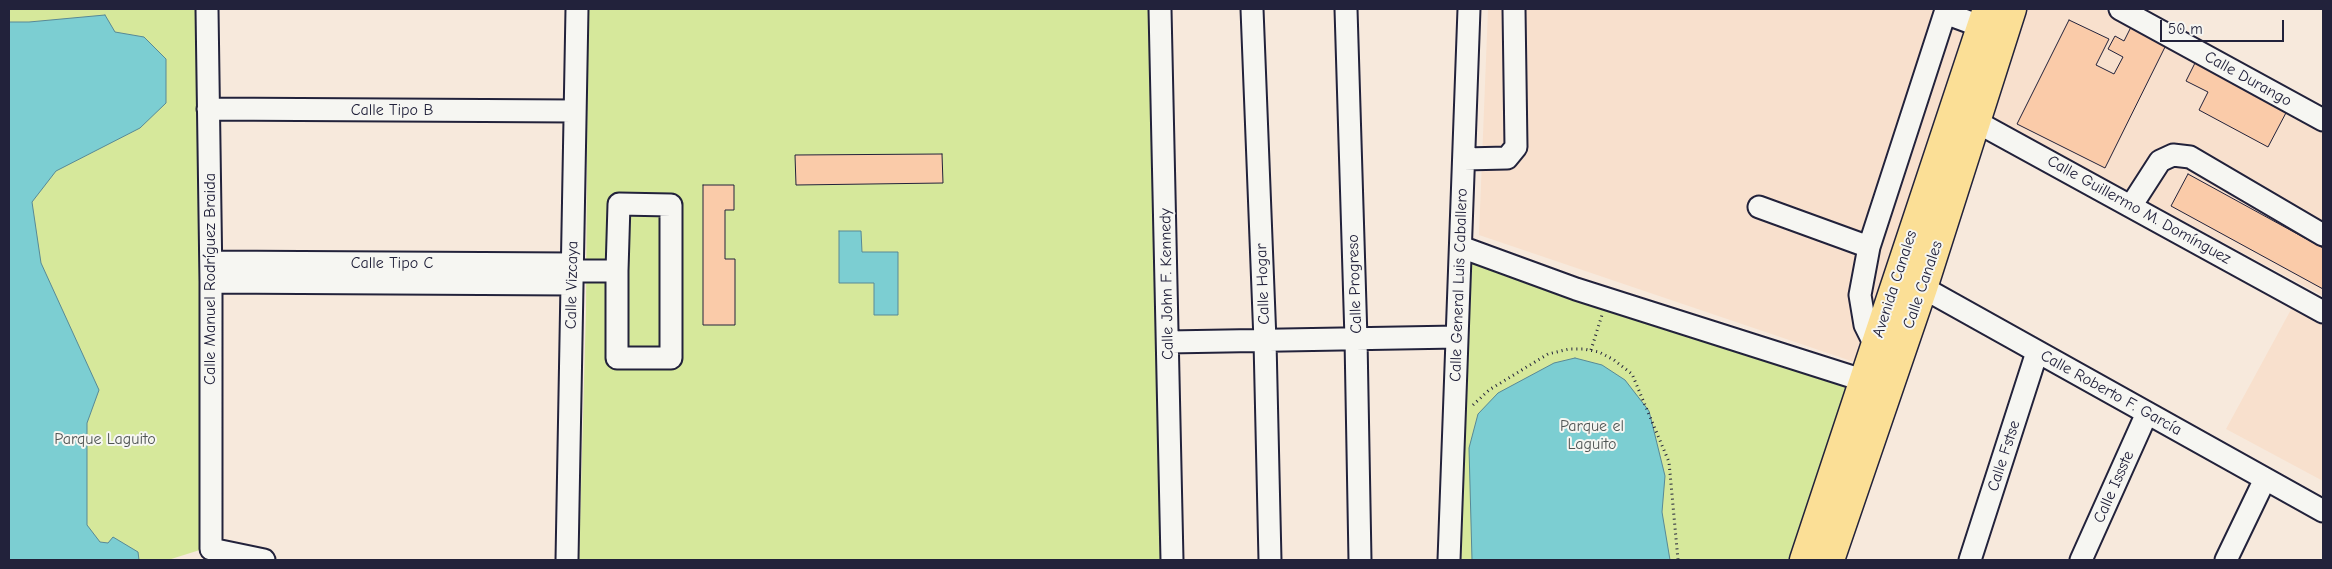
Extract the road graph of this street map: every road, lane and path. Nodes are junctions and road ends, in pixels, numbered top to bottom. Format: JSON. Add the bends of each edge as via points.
{"nodes":[{"id":1,"x":207,"y":9,"type":"edge"},
{"id":2,"x":577,"y":9,"type":"edge"},
{"id":3,"x":1160,"y":9,"type":"edge"},
{"id":4,"x":1252,"y":9,"type":"edge"},
{"id":5,"x":1346,"y":9,"type":"edge"},
{"id":6,"x":1469,"y":9,"type":"edge"},
{"id":7,"x":1514,"y":9,"type":"edge"},
{"id":8,"x":2012,"y":9,"type":"edge"},
{"id":9,"x":2120,"y":9,"type":"edge"},
{"id":10,"x":1990,"y":23,"type":"edge"},
{"id":11,"x":208,"y":109,"type":"junction"},
{"id":12,"x":575,"y":111,"type":"junction"},
{"id":13,"x":1965,"y":116,"type":"junction"},
{"id":14,"x":2323,"y":120,"type":"edge"},
{"id":15,"x":1464,"y":159,"type":"junction"},
{"id":16,"x":2131,"y":206,"type":"junction"},
{"id":17,"x":1759,"y":207,"type":"dead end"},
{"id":18,"x":2323,"y":235,"type":"edge"},
{"id":19,"x":1869,"y":246,"type":"junction"},
{"id":20,"x":1461,"y":247,"type":"junction"},
{"id":21,"x":617,"y":271,"type":"junction"},
{"id":22,"x":211,"y":272,"type":"junction"},
{"id":23,"x":572,"y":273,"type":"junction"},
{"id":24,"x":1898,"y":274,"type":"junction"},
{"id":25,"x":1922,"y":288,"type":"junction"},
{"id":26,"x":1607,"y":299,"type":"junction"},
{"id":27,"x":2323,"y":312,"type":"edge"},
{"id":28,"x":1457,"y":337,"type":"junction"},
{"id":29,"x":1356,"y":339,"type":"junction"},
{"id":30,"x":1265,"y":341,"type":"junction"},
{"id":31,"x":1168,"y":342,"type":"junction"},
{"id":32,"x":1875,"y":345,"type":"junction"},
{"id":33,"x":1591,"y":350,"type":"junction"},
{"id":34,"x":2037,"y":352,"type":"junction"},
{"id":35,"x":1862,"y":379,"type":"junction"},
{"id":36,"x":1887,"y":389,"type":"junction"},
{"id":37,"x":2147,"y":413,"type":"junction"},
{"id":38,"x":1455,"y":419,"type":"junction"},
{"id":39,"x":2265,"y":479,"type":"junction"},
{"id":40,"x":2323,"y":511,"type":"edge"},
{"id":41,"x":264,"y":560,"type":"edge"},
{"id":42,"x":567,"y":560,"type":"edge"},
{"id":43,"x":1172,"y":560,"type":"edge"},
{"id":44,"x":1270,"y":560,"type":"edge"},
{"id":45,"x":1360,"y":560,"type":"edge"},
{"id":46,"x":1449,"y":560,"type":"edge"},
{"id":47,"x":1678,"y":560,"type":"edge"},
{"id":48,"x":1804,"y":560,"type":"edge"},
{"id":49,"x":1830,"y":560,"type":"edge"},
{"id":50,"x":1970,"y":560,"type":"edge"},
{"id":51,"x":2081,"y":560,"type":"edge"},
{"id":52,"x":2226,"y":560,"type":"edge"}],
"edges":[{"from":1,"to":11,"type":"street","name":"Calle Manuel Rodríguez Braida"},
{"from":2,"to":12,"type":"street","name":"Calle Vizcaya"},
{"from":3,"to":31,"type":"street","name":"Calle John F. Kennedy"},
{"from":4,"to":30,"type":"street","name":"Calle Hogar"},
{"from":5,"to":29,"type":"street","name":"Calle Progreso"},
{"from":6,"to":15,"type":"street","name":"Calle General Luis Caballero"},
{"from":7,"to":15,"type":"street","via":[[1516,147],[1507,158]]},
{"from":8,"to":10,"type":"main road","name":"Calle Canales"},
{"from":9,"to":14,"type":"street","name":"Calle Durango"},
{"from":10,"to":13,"type":"main road","name":"Calle Canales"},
{"from":10,"to":19,"type":"street","via":[[1945,13]]},
{"from":11,"to":12,"type":"street","name":"Calle Tipo B"},
{"from":11,"to":22,"type":"street","name":"Calle Manuel Rodríguez Braida"},
{"from":12,"to":23,"type":"street","name":"Calle Vizcaya"},
{"from":13,"to":16,"type":"street","name":"Calle Guillermo M. Domínguez"},
{"from":13,"to":24,"type":"main road","name":"Avenida Canales"},
{"from":13,"to":25,"type":"main road","name":"Calle Canales"},
{"from":15,"to":20,"type":"street","name":"Calle General Luis Caballero"},
{"from":16,"to":18,"type":"street","via":[[2160,161],[2173,155],[2190,157]]},
{"from":16,"to":27,"type":"street","name":"Calle Guillermo M. Domínguez"},
{"from":17,"to":19,"type":"street"},
{"from":19,"to":32,"type":"street","via":[[1860,295],[1865,325]]},
{"from":20,"to":26,"type":"street"},
{"from":20,"to":28,"type":"street","name":"Calle General Luis Caballero"},
{"from":21,"to":21,"type":"street","via":[[619,204],[671,205],[671,358],[617,358]]},
{"from":21,"to":23,"type":"street","name":"Calle Tipo C"},
{"from":22,"to":23,"type":"street","name":"Calle Tipo C"},
{"from":22,"to":41,"type":"street","name":"Calle Manuel Rodríguez Braida","via":[[211,549]]},
{"from":23,"to":42,"type":"street","name":"Calle Vizcaya"},
{"from":24,"to":25,"type":"street","name":"Calle Roberto F. García"},
{"from":24,"to":32,"type":"main road","name":"Avenida Canales"},
{"from":25,"to":34,"type":"street","name":"Calle Roberto F. García"},
{"from":25,"to":36,"type":"main road","name":"Calle Canales"},
{"from":26,"to":33,"type":"path"},
{"from":26,"to":35,"type":"street"},
{"from":28,"to":29,"type":"street"},
{"from":28,"to":38,"type":"street","name":"Calle General Luis Caballero"},
{"from":29,"to":30,"type":"street"},
{"from":29,"to":45,"type":"street","name":"Calle Progreso"},
{"from":30,"to":31,"type":"street"},
{"from":30,"to":44,"type":"street","name":"Calle Hogar"},
{"from":31,"to":43,"type":"street","name":"Calle John F. Kennedy"},
{"from":32,"to":35,"type":"main road","name":"Avenida Canales"},
{"from":33,"to":38,"type":"path","via":[[1568,349],[1548,354],[1489,390]]},
{"from":33,"to":47,"type":"path","via":[[1614,360],[1632,374],[1669,462]]},
{"from":34,"to":37,"type":"street","name":"Calle Roberto F. García"},
{"from":34,"to":50,"type":"street","name":"Calle Fstse"},
{"from":35,"to":36,"type":"street"},
{"from":35,"to":48,"type":"main road","name":"Avenida Canales"},
{"from":36,"to":49,"type":"main road","name":"Calle Canales"},
{"from":37,"to":39,"type":"street","name":"Calle Roberto F. García"},
{"from":37,"to":51,"type":"street","name":"Calle Issste"},
{"from":38,"to":46,"type":"street","name":"Calle General Luis Caballero"},
{"from":39,"to":40,"type":"street","name":"Calle Roberto F. García"},
{"from":39,"to":52,"type":"street"}]}
